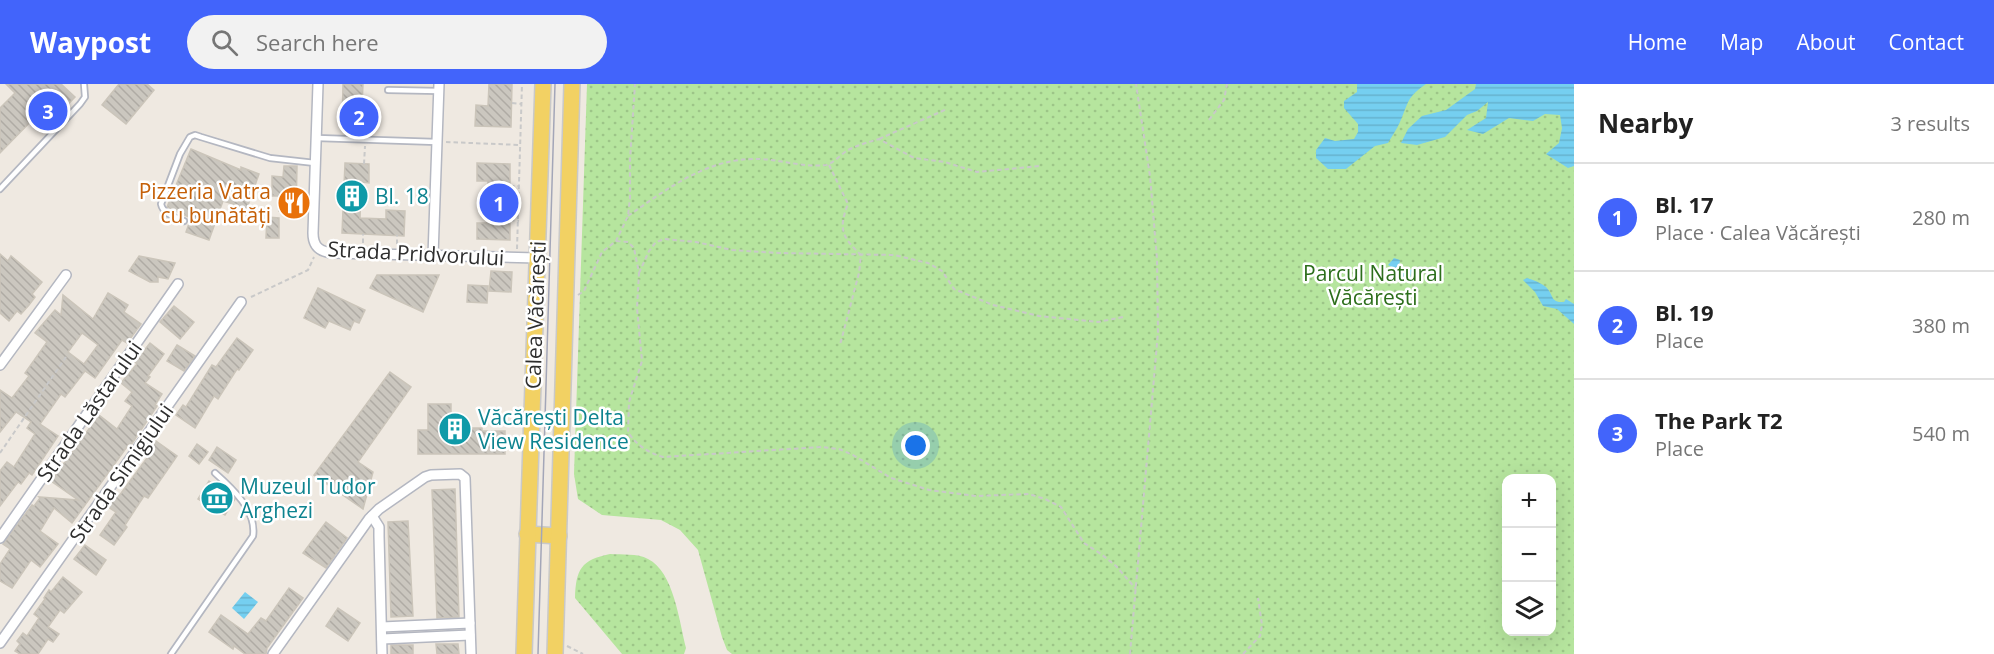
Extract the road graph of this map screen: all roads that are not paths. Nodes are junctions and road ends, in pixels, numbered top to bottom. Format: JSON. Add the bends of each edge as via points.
{"nodes":[{"id":1,"x":84,"y":84,"type":"edge"},
{"id":2,"x":318,"y":84,"type":"edge"},
{"id":3,"x":543,"y":84,"type":"edge"},
{"id":4,"x":572,"y":84,"type":"edge"},
{"id":5,"x":439,"y":88,"type":"edge"},
{"id":6,"x":388,"y":90,"type":"dead end"},
{"id":7,"x":316,"y":138,"type":"junction"},
{"id":8,"x":437,"y":142,"type":"junction"},
{"id":9,"x":315,"y":163,"type":"junction"},
{"id":10,"x":0,"y":189,"type":"edge"},
{"id":11,"x":184,"y":221,"type":"dead end"},
{"id":12,"x":433,"y":256,"type":"junction"},
{"id":13,"x":537,"y":258,"type":"junction"},
{"id":14,"x":66,"y":275,"type":"dead end"},
{"id":15,"x":178,"y":284,"type":"dead end"},
{"id":16,"x":242,"y":302,"type":"road end"},
{"id":17,"x":0,"y":365,"type":"edge"},
{"id":18,"x":215,"y":473,"type":"dead end"},
{"id":19,"x":372,"y":516,"type":"junction"},
{"id":20,"x":527,"y":534,"type":"junction"},
{"id":21,"x":559,"y":536,"type":"junction"},
{"id":22,"x":0,"y":538,"type":"edge"},
{"id":23,"x":470,"y":623,"type":"junction"},
{"id":24,"x":381,"y":627,"type":"junction"},
{"id":25,"x":470,"y":635,"type":"junction"},
{"id":26,"x":382,"y":639,"type":"junction"},
{"id":27,"x":0,"y":643,"type":"edge"},
{"id":28,"x":561,"y":650,"type":"edge"},
{"id":29,"x":171,"y":654,"type":"edge"},
{"id":30,"x":273,"y":654,"type":"edge"},
{"id":31,"x":382,"y":654,"type":"edge"},
{"id":32,"x":471,"y":654,"type":"edge"},
{"id":33,"x":524,"y":654,"type":"edge"}],
"edges":[{"from":1,"to":10,"type":"lane","via":[[85,97],[80,104]]},
{"from":2,"to":7,"type":"street","name":"Strada Pridvorului"},
{"from":3,"to":13,"type":"main road","name":"Calea Văcărești"},
{"from":4,"to":21,"type":"main road","name":"Calea Văcărești"},
{"from":5,"to":6,"type":"lane"},
{"from":5,"to":8,"type":"street"},
{"from":7,"to":8,"type":"lane"},
{"from":7,"to":9,"type":"street","name":"Strada Pridvorului"},
{"from":8,"to":12,"type":"street"},
{"from":9,"to":11,"type":"lane","via":[[281,160],[195,135],[190,137],[161,204],[165,212]]},
{"from":9,"to":12,"type":"street","name":"Strada Pridvorului","via":[[313,233],[317,248],[333,253]]},
{"from":12,"to":13,"type":"street","name":"Strada Pridvorului"},
{"from":13,"to":20,"type":"main road","name":"Calea Văcărești"},
{"from":14,"to":17,"type":"street"},
{"from":15,"to":22,"type":"street","name":"Strada Lăstarului"},
{"from":16,"to":27,"type":"street","name":"Strada Simigiului"},
{"from":18,"to":29,"type":"lane","via":[[240,499],[252,519],[253,536]]},
{"from":19,"to":23,"type":"street","via":[[424,477],[464,475]]},
{"from":19,"to":24,"type":"street","via":[[379,527]]},
{"from":19,"to":30,"type":"street"},
{"from":20,"to":21,"type":"main road"},
{"from":20,"to":33,"type":"main road","name":"Calea Văcărești"},
{"from":21,"to":28,"type":"main road","name":"Calea Văcărești"},
{"from":23,"to":24,"type":"street"},
{"from":23,"to":25,"type":"street"},
{"from":24,"to":26,"type":"street"},
{"from":25,"to":26,"type":"street"},
{"from":25,"to":32,"type":"street"},
{"from":26,"to":31,"type":"street"}]}
